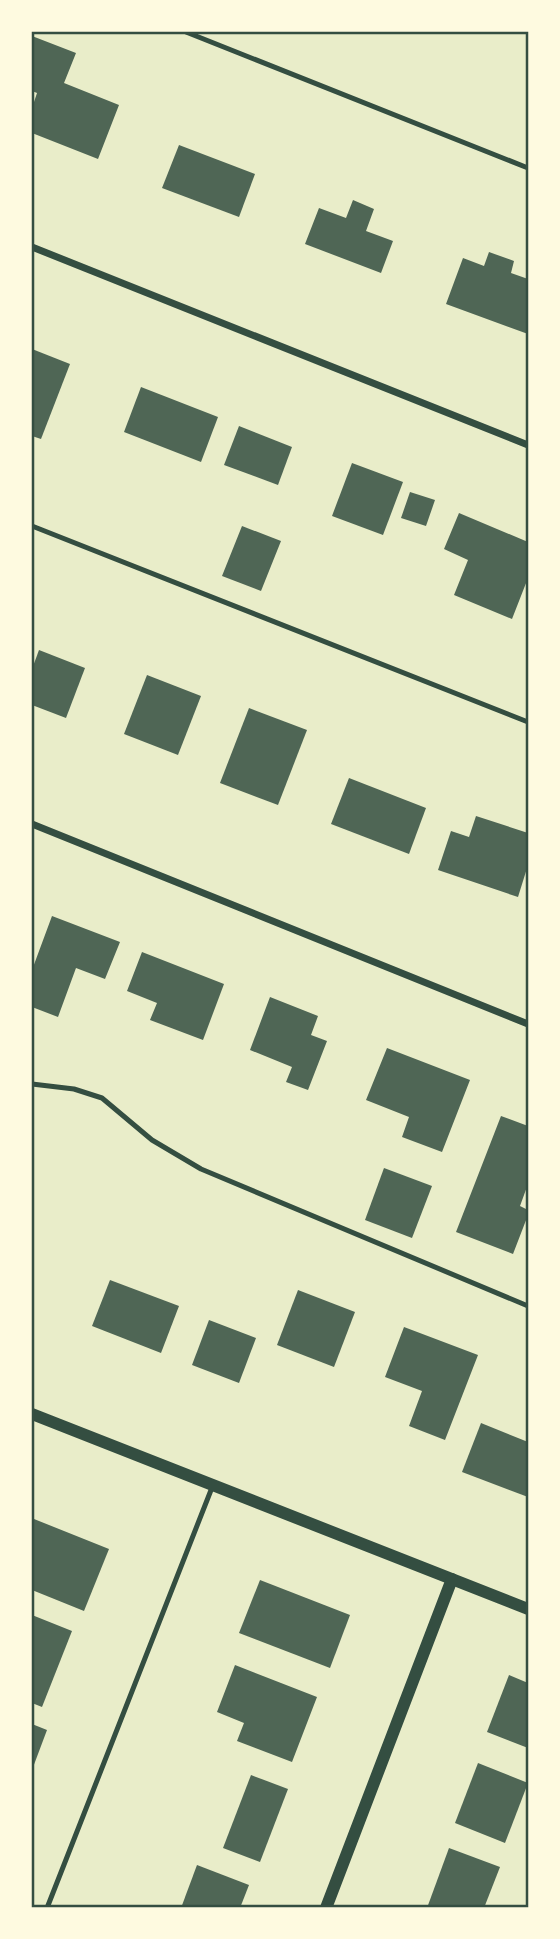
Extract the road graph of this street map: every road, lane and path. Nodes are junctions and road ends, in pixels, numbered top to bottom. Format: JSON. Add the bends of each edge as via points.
{"nodes":[{"id":1,"x":186,"y":32,"type":"edge"},
{"id":2,"x":528,"y":168,"type":"edge"},
{"id":3,"x":32,"y":247,"type":"edge"},
{"id":4,"x":528,"y":445,"type":"edge"},
{"id":5,"x":32,"y":526,"type":"edge"},
{"id":6,"x":528,"y":722,"type":"edge"},
{"id":7,"x":32,"y":824,"type":"edge"},
{"id":8,"x":528,"y":1024,"type":"edge"},
{"id":9,"x":32,"y":1084,"type":"edge"},
{"id":10,"x":528,"y":1306,"type":"edge"},
{"id":11,"x":32,"y":1414,"type":"edge"},
{"id":12,"x":213,"y":1485,"type":"junction"},
{"id":13,"x":452,"y":1579,"type":"junction"},
{"id":14,"x":528,"y":1609,"type":"edge"},
{"id":15,"x":47,"y":1908,"type":"edge"},
{"id":16,"x":326,"y":1908,"type":"edge"}],
"edges":[{"from":1,"to":2,"type":"lane"},
{"from":3,"to":4,"type":"street"},
{"from":5,"to":6,"type":"lane"},
{"from":7,"to":8,"type":"street"},
{"from":9,"to":10,"type":"lane","via":[[102,1098],[152,1140],[201,1169]]},
{"from":11,"to":12,"type":"street"},
{"from":12,"to":13,"type":"street"},
{"from":12,"to":15,"type":"lane"},
{"from":13,"to":14,"type":"street"},
{"from":13,"to":16,"type":"street"}]}
